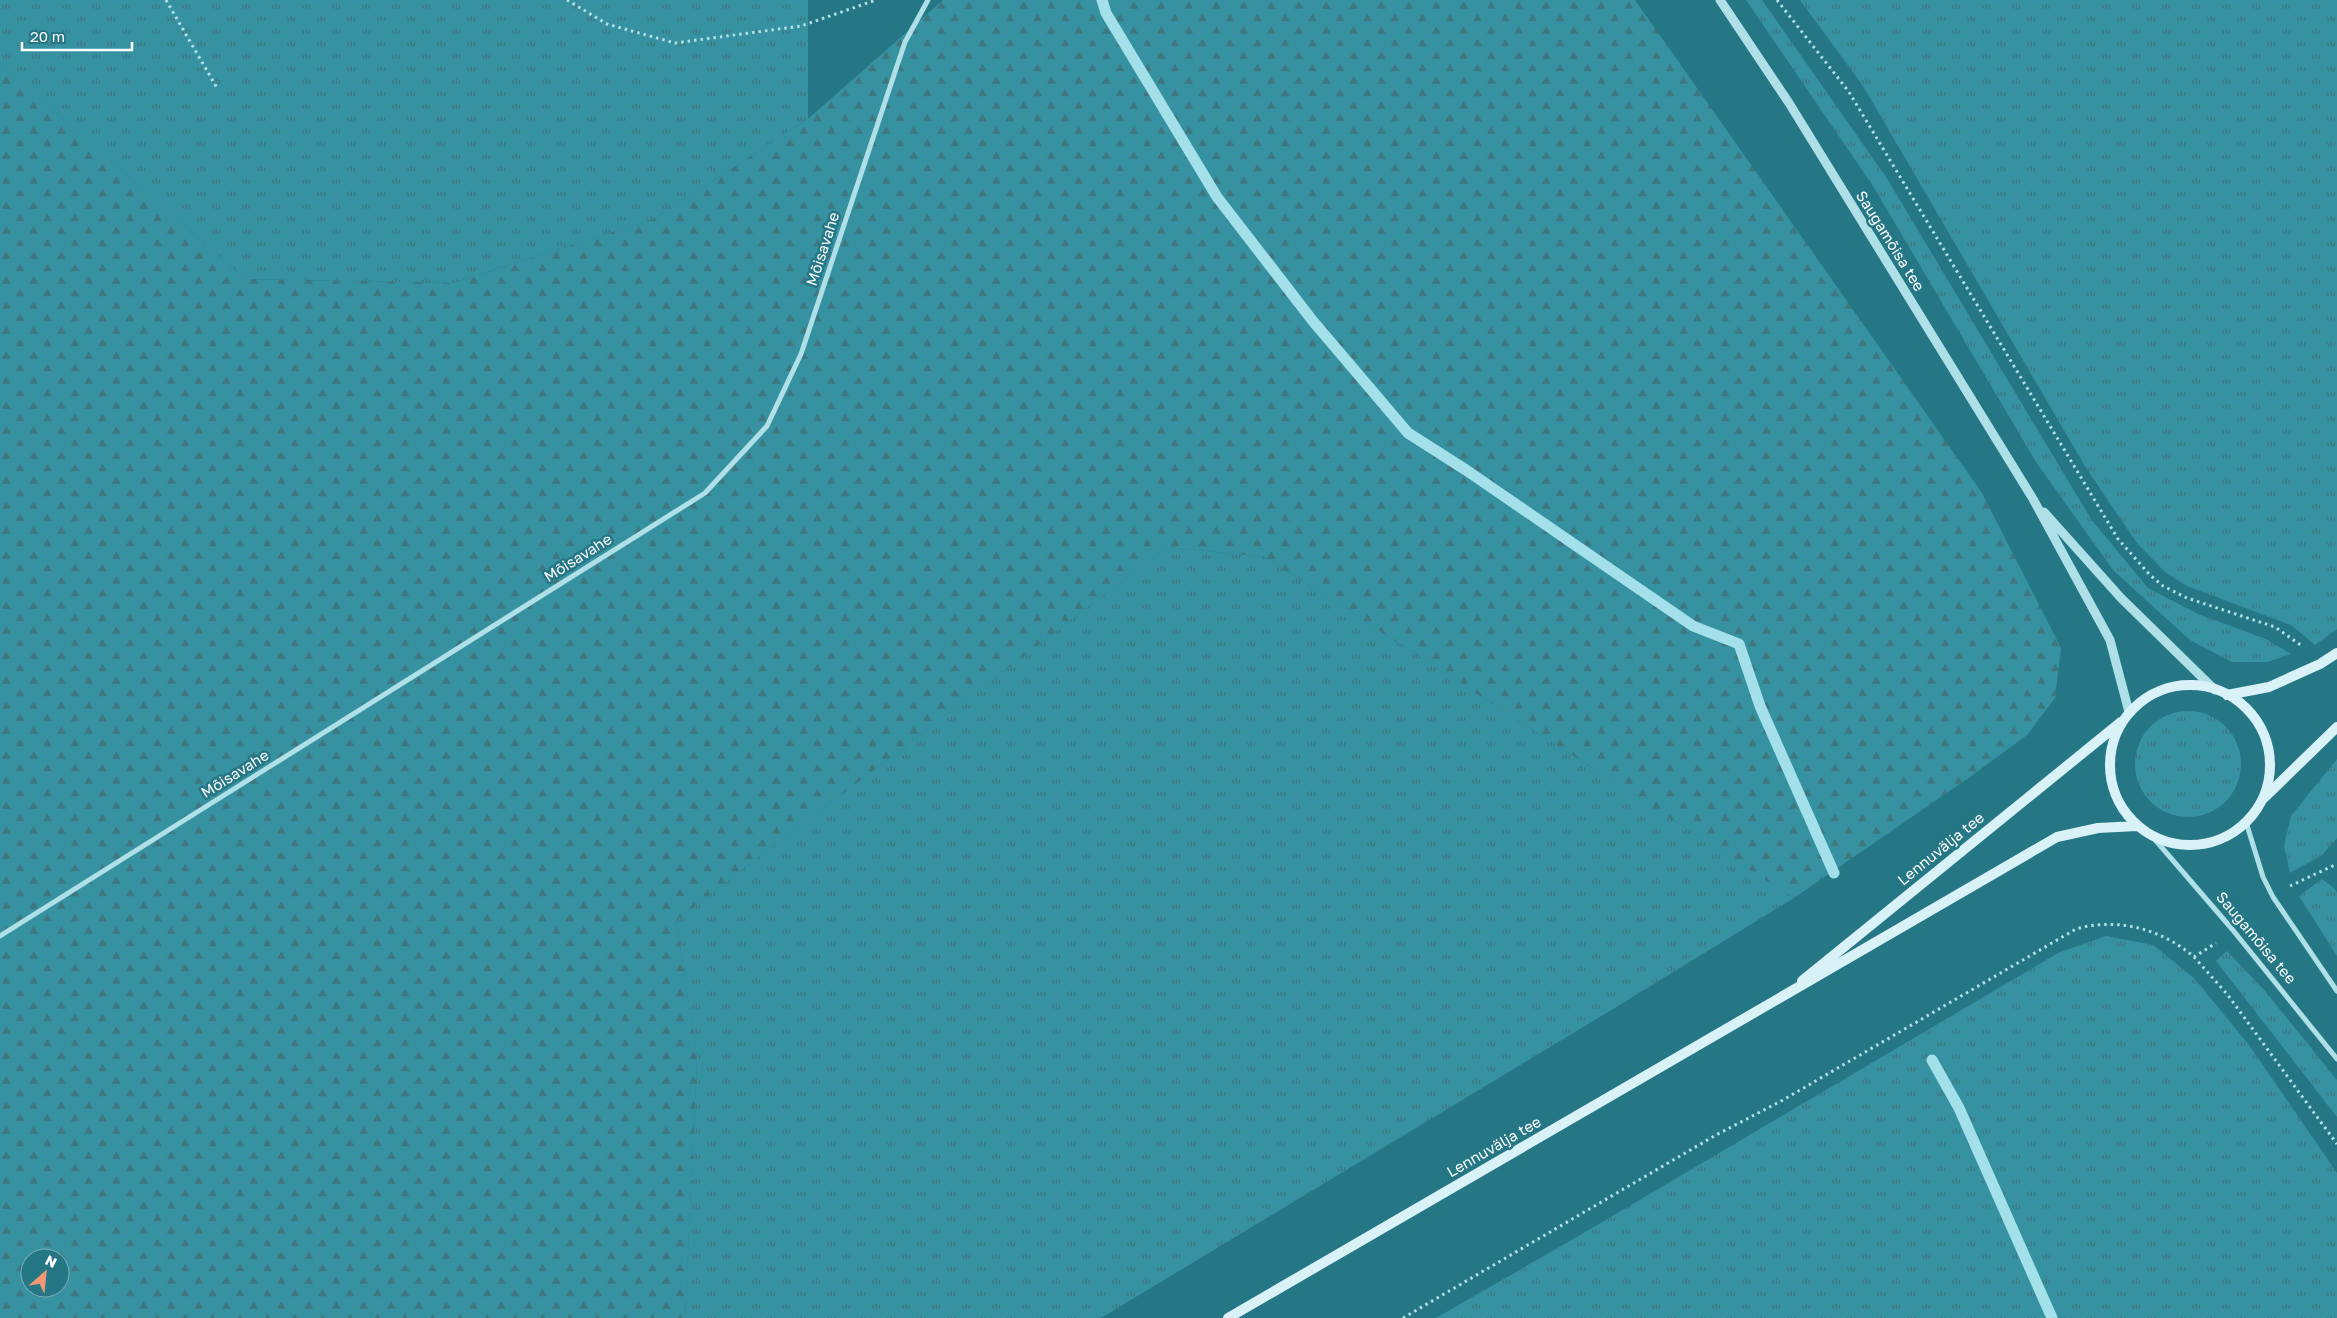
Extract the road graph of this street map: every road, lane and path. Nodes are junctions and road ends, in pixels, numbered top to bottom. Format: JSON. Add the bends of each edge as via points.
{"nodes":[{"id":1,"x":166,"y":0,"type":"edge"},
{"id":2,"x":567,"y":0,"type":"edge"},
{"id":3,"x":876,"y":0,"type":"edge"},
{"id":4,"x":928,"y":0,"type":"edge"},
{"id":5,"x":1720,"y":0,"type":"edge"},
{"id":6,"x":1777,"y":0,"type":"edge"},
{"id":7,"x":217,"y":88,"type":"dead end"},
{"id":8,"x":2033,"y":499,"type":"junction"},
{"id":9,"x":2304,"y":648,"type":"dead end"},
{"id":10,"x":2337,"y":653,"type":"edge"},
{"id":11,"x":2215,"y":690,"type":"junction"},
{"id":12,"x":2227,"y":695,"type":"junction"},
{"id":13,"x":2127,"y":715,"type":"junction"},
{"id":14,"x":2337,"y":727,"type":"edge"},
{"id":15,"x":2262,"y":800,"type":"junction"},
{"id":16,"x":2246,"y":822,"type":"junction"},
{"id":17,"x":2137,"y":826,"type":"junction"},
{"id":18,"x":2151,"y":835,"type":"junction"},
{"id":19,"x":2337,"y":864,"type":"edge"},
{"id":20,"x":2291,"y":886,"type":"dead end"},
{"id":21,"x":0,"y":936,"type":"edge"},
{"id":22,"x":2220,"y":940,"type":"dead end"},
{"id":23,"x":2194,"y":957,"type":"junction"},
{"id":24,"x":2337,"y":991,"type":"edge"},
{"id":25,"x":1776,"y":1002,"type":"junction"},
{"id":26,"x":2337,"y":1059,"type":"edge"},
{"id":27,"x":2337,"y":1144,"type":"edge"},
{"id":28,"x":1228,"y":1318,"type":"edge"},
{"id":29,"x":1403,"y":1318,"type":"edge"}],
"edges":[{"from":1,"to":7,"type":"path"},
{"from":2,"to":3,"type":"path","via":[[607,24],[674,43],[801,26]]},
{"from":4,"to":21,"type":"street","name":"Mõisavahe","via":[[905,42],[801,354],[766,426],[705,493]]},
{"from":5,"to":8,"type":"street","name":"Saugamõisa tee","via":[[1788,103]]},
{"from":6,"to":9,"type":"path","via":[[1848,92],[2118,538],[2150,576],[2163,586],[2187,598],[2275,627]]},
{"from":8,"to":11,"type":"street","name":"Saugamõisa tee","via":[[2121,598]]},
{"from":8,"to":13,"type":"street","name":"Saugamõisa tee","via":[[2110,640]]},
{"from":10,"to":12,"type":"main road","via":[[2269,687]]},
{"from":11,"to":12,"type":"main road"},
{"from":11,"to":13,"type":"main road","via":[[2189,686],[2164,690],[2141,702]]},
{"from":12,"to":15,"type":"main road","via":[[2257,722],[2267,747],[2269,774]]},
{"from":13,"to":17,"type":"main road","via":[[2117,733],[2110,766],[2117,799]]},
{"from":13,"to":25,"type":"main road","name":"Lennuvälja tee"},
{"from":14,"to":15,"type":"main road"},
{"from":15,"to":16,"type":"main road"},
{"from":16,"to":18,"type":"main road","via":[[2225,837],[2201,844],[2175,844]]},
{"from":16,"to":24,"type":"street","name":"Saugamõisa tee","via":[[2263,877],[2273,897]]},
{"from":17,"to":18,"type":"main road"},
{"from":17,"to":25,"type":"main road","name":"Lennuvälja tee","via":[[2098,828],[2057,838]]},
{"from":18,"to":26,"type":"street","name":"Saugamõisa tee"},
{"from":19,"to":20,"type":"path"},
{"from":22,"to":23,"type":"path"},
{"from":23,"to":27,"type":"path","via":[[2227,994]]},
{"from":23,"to":29,"type":"path","via":[[2179,944],[2130,926],[2092,924],[2076,929]]},
{"from":25,"to":28,"type":"main road","name":"Lennuvälja tee"}]}
